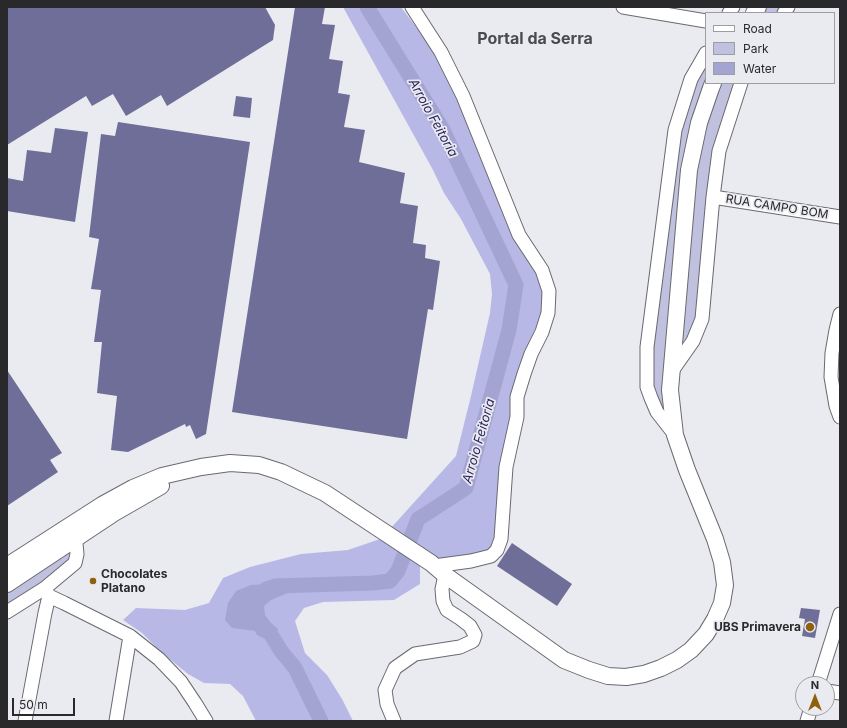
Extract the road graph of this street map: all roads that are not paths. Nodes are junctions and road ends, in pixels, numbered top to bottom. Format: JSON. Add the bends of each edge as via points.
{"nodes":[{"id":1,"x":412,"y":7,"type":"edge"},
{"id":2,"x":622,"y":7,"type":"edge"},
{"id":3,"x":641,"y":8,"type":"edge"},
{"id":4,"x":705,"y":21,"type":"edge"},
{"id":5,"x":705,"y":54,"type":"edge"},
{"id":6,"x":712,"y":84,"type":"edge"},
{"id":7,"x":740,"y":84,"type":"edge"},
{"id":8,"x":713,"y":197,"type":"junction"},
{"id":9,"x":840,"y":217,"type":"edge"},
{"id":10,"x":840,"y":314,"type":"edge"},
{"id":11,"x":672,"y":371,"type":"junction"},
{"id":12,"x":840,"y":417,"type":"edge"},
{"id":13,"x":676,"y":435,"type":"junction"},
{"id":14,"x":201,"y":467,"type":"junction"},
{"id":15,"x":75,"y":540,"type":"junction"},
{"id":16,"x":7,"y":566,"type":"edge"},
{"id":17,"x":437,"y":568,"type":"junction"},
{"id":18,"x":7,"y":584,"type":"edge"},
{"id":19,"x":47,"y":592,"type":"junction"},
{"id":20,"x":7,"y":612,"type":"edge"},
{"id":21,"x":840,"y":616,"type":"edge"},
{"id":22,"x":130,"y":636,"type":"junction"},
{"id":23,"x":821,"y":676,"type":"edge"},
{"id":24,"x":25,"y":721,"type":"edge"},
{"id":25,"x":116,"y":721,"type":"edge"},
{"id":26,"x":206,"y":721,"type":"edge"},
{"id":27,"x":394,"y":721,"type":"edge"}],
"edges":[{"from":1,"to":17,"type":"street","via":[[441,52],[463,96],[519,235],[542,270],[549,291],[548,313],[516,397],[517,417],[506,468],[501,539],[497,550],[491,556]]},
{"from":2,"to":3,"type":"street"},
{"from":3,"to":4,"type":"street"},
{"from":5,"to":13,"type":"street","via":[[691,80],[675,130],[647,347],[647,387],[657,412]]},
{"from":6,"to":11,"type":"main road","via":[[699,122],[689,170]]},
{"from":7,"to":8,"type":"street","via":[[719,151]]},
{"from":8,"to":9,"type":"street","name":"RUA CAMPO BOM"},
{"from":8,"to":11,"type":"street","via":[[702,319],[693,341]]},
{"from":10,"to":12,"type":"street","via":[[832,353],[831,377]]},
{"from":11,"to":13,"type":"main road","via":[[670,390]]},
{"from":13,"to":17,"type":"main road","via":[[715,539],[725,585],[722,603],[706,634],[677,660],[650,672],[626,677],[608,676],[589,670],[564,660]]},
{"from":14,"to":15,"type":"main road","via":[[156,488]]},
{"from":14,"to":16,"type":"main road","via":[[162,476],[133,488]]},
{"from":14,"to":17,"type":"main road","via":[[230,463],[258,465],[281,472],[325,493]]},
{"from":15,"to":18,"type":"main road"},
{"from":15,"to":19,"type":"street","via":[[77,560]]},
{"from":17,"to":27,"type":"street","via":[[447,610],[470,626],[475,635],[474,641],[460,647],[415,654],[395,668],[385,690]]},
{"from":19,"to":20,"type":"street"},
{"from":19,"to":22,"type":"street"},
{"from":19,"to":24,"type":"street"},
{"from":21,"to":23,"type":"street"},
{"from":22,"to":25,"type":"street"},
{"from":22,"to":26,"type":"street","via":[[159,659],[181,682]]}]}
